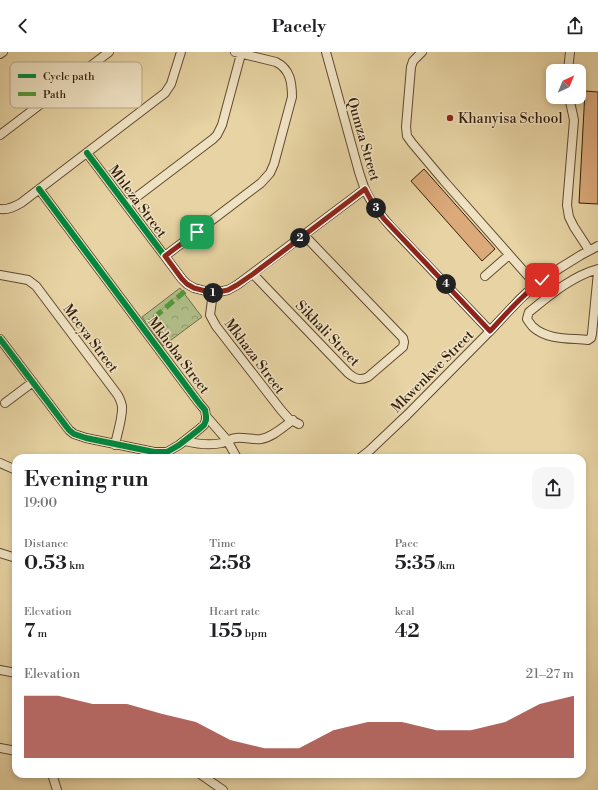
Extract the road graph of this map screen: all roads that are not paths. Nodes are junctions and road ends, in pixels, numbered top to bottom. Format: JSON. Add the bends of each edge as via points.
{"nodes":[{"id":1,"x":3,"y":52,"type":"edge"},
{"id":2,"x":109,"y":52,"type":"edge"},
{"id":3,"x":181,"y":52,"type":"edge"},
{"id":4,"x":326,"y":52,"type":"edge"},
{"id":5,"x":422,"y":52,"type":"edge"},
{"id":6,"x":570,"y":52,"type":"edge"},
{"id":7,"x":238,"y":53,"type":"edge"},
{"id":8,"x":0,"y":54,"type":"edge"},
{"id":9,"x":96,"y":62,"type":"edge"},
{"id":10,"x":569,"y":64,"type":"edge"},
{"id":11,"x":571,"y":104,"type":"edge"},
{"id":12,"x":35,"y":108,"type":"edge"},
{"id":13,"x":0,"y":135,"type":"edge"},
{"id":14,"x":87,"y":153,"type":"junction"},
{"id":15,"x":39,"y":189,"type":"junction"},
{"id":16,"x":365,"y":189,"type":"junction"},
{"id":17,"x":126,"y":205,"type":"junction"},
{"id":18,"x":0,"y":209,"type":"edge"},
{"id":19,"x":304,"y":235,"type":"junction"},
{"id":20,"x":598,"y":246,"type":"edge"},
{"id":21,"x":589,"y":250,"type":"junction"},
{"id":22,"x":509,"y":255,"type":"junction"},
{"id":23,"x":165,"y":256,"type":"junction"},
{"id":24,"x":598,"y":269,"type":"edge"},
{"id":25,"x":598,"y":272,"type":"edge"},
{"id":26,"x":253,"y":274,"type":"junction"},
{"id":27,"x":0,"y":275,"type":"edge"},
{"id":28,"x":485,"y":276,"type":"dead end"},
{"id":29,"x":536,"y":285,"type":"junction"},
{"id":30,"x":213,"y":293,"type":"junction"},
{"id":31,"x":490,"y":331,"type":"junction"},
{"id":32,"x":0,"y":339,"type":"edge"},
{"id":33,"x":33,"y":382,"type":"junction"},
{"id":34,"x":5,"y":403,"type":"dead end"},
{"id":35,"x":206,"y":416,"type":"junction"},
{"id":36,"x":227,"y":440,"type":"junction"},
{"id":37,"x":185,"y":441,"type":"junction"},
{"id":38,"x":115,"y":445,"type":"junction"},
{"id":39,"x":235,"y":454,"type":"edge"},
{"id":40,"x":365,"y":454,"type":"edge"},
{"id":41,"x":0,"y":463,"type":"edge"},
{"id":42,"x":12,"y":468,"type":"edge"},
{"id":43,"x":0,"y":553,"type":"edge"},
{"id":44,"x":12,"y":557,"type":"edge"},
{"id":45,"x":0,"y":670,"type":"edge"},
{"id":46,"x":12,"y":672,"type":"edge"},
{"id":47,"x":0,"y":748,"type":"edge"},
{"id":48,"x":12,"y":750,"type":"edge"},
{"id":49,"x":53,"y":778,"type":"edge"},
{"id":50,"x":206,"y":778,"type":"edge"},
{"id":51,"x":56,"y":790,"type":"edge"},
{"id":52,"x":223,"y":790,"type":"edge"}],
"edges":[{"from":1,"to":8,"type":"street"},
{"from":2,"to":9,"type":"street"},
{"from":3,"to":14,"type":"street","via":[[171,84],[165,93]]},
{"from":4,"to":16,"type":"street","name":"Qumza Street"},
{"from":5,"to":22,"type":"street","via":[[411,66],[407,136]]},
{"from":6,"to":10,"type":"street"},
{"from":7,"to":17,"type":"street","via":[[222,125],[217,135]]},
{"from":7,"to":23,"type":"street","via":[[276,62],[289,74],[292,97],[274,164],[261,183]]},
{"from":11,"to":21,"type":"street","via":[[574,120],[567,205],[574,227]]},
{"from":12,"to":13,"type":"street"},
{"from":14,"to":15,"type":"street"},
{"from":14,"to":17,"type":"street","name":"Mhleza Street"},
{"from":15,"to":18,"type":"street","via":[[14,207]]},
{"from":15,"to":35,"type":"street","name":"Mkhoba Street","via":[[200,403]]},
{"from":16,"to":19,"type":"street"},
{"from":16,"to":31,"type":"street","name":"Qumza Street","via":[[387,223]]},
{"from":17,"to":23,"type":"street","name":"Mhleza Street"},
{"from":19,"to":26,"type":"street"},
{"from":19,"to":26,"type":"street","name":"Sikhali Street","via":[[403,338],[403,347],[368,377],[364,380],[358,379],[348,373]]},
{"from":20,"to":21,"type":"street","name":"Mkwenkwe Street"},
{"from":21,"to":29,"type":"street","name":"Mkwenkwe Street"},
{"from":22,"to":28,"type":"street"},
{"from":22,"to":29,"type":"street"},
{"from":23,"to":30,"type":"street","name":"Mhleza Street","via":[[187,284]]},
{"from":24,"to":25,"type":"street","via":[[589,271],[559,289],[529,312],[527,320],[544,334],[557,338],[591,338]]},
{"from":26,"to":30,"type":"street","via":[[228,290]]},
{"from":27,"to":38,"type":"street","name":"Mceya Street","via":[[24,278],[36,286],[117,394],[122,413]]},
{"from":29,"to":31,"type":"street","name":"Mkwenkwe Street"},
{"from":30,"to":36,"type":"street","name":"Mkhaza Street","via":[[210,309],[212,320],[285,415],[296,422],[260,439]]},
{"from":31,"to":40,"type":"street","name":"Mkwenkwe Street"},
{"from":32,"to":33,"type":"street","name":"Mkhoba Street"},
{"from":33,"to":34,"type":"street"},
{"from":33,"to":38,"type":"street","name":"Mkhoba Street","via":[[74,434]]},
{"from":35,"to":36,"type":"street"},
{"from":35,"to":37,"type":"street","name":"Mkhoba Street","via":[[204,425]]},
{"from":36,"to":37,"type":"street","via":[[206,445]]},
{"from":36,"to":39,"type":"street"},
{"from":37,"to":38,"type":"street","name":"Mkhoba Street","via":[[161,453]]},
{"from":41,"to":42,"type":"street"},
{"from":43,"to":44,"type":"street"},
{"from":45,"to":46,"type":"street"},
{"from":47,"to":48,"type":"street"},
{"from":49,"to":51,"type":"street"},
{"from":50,"to":52,"type":"street"}]}
